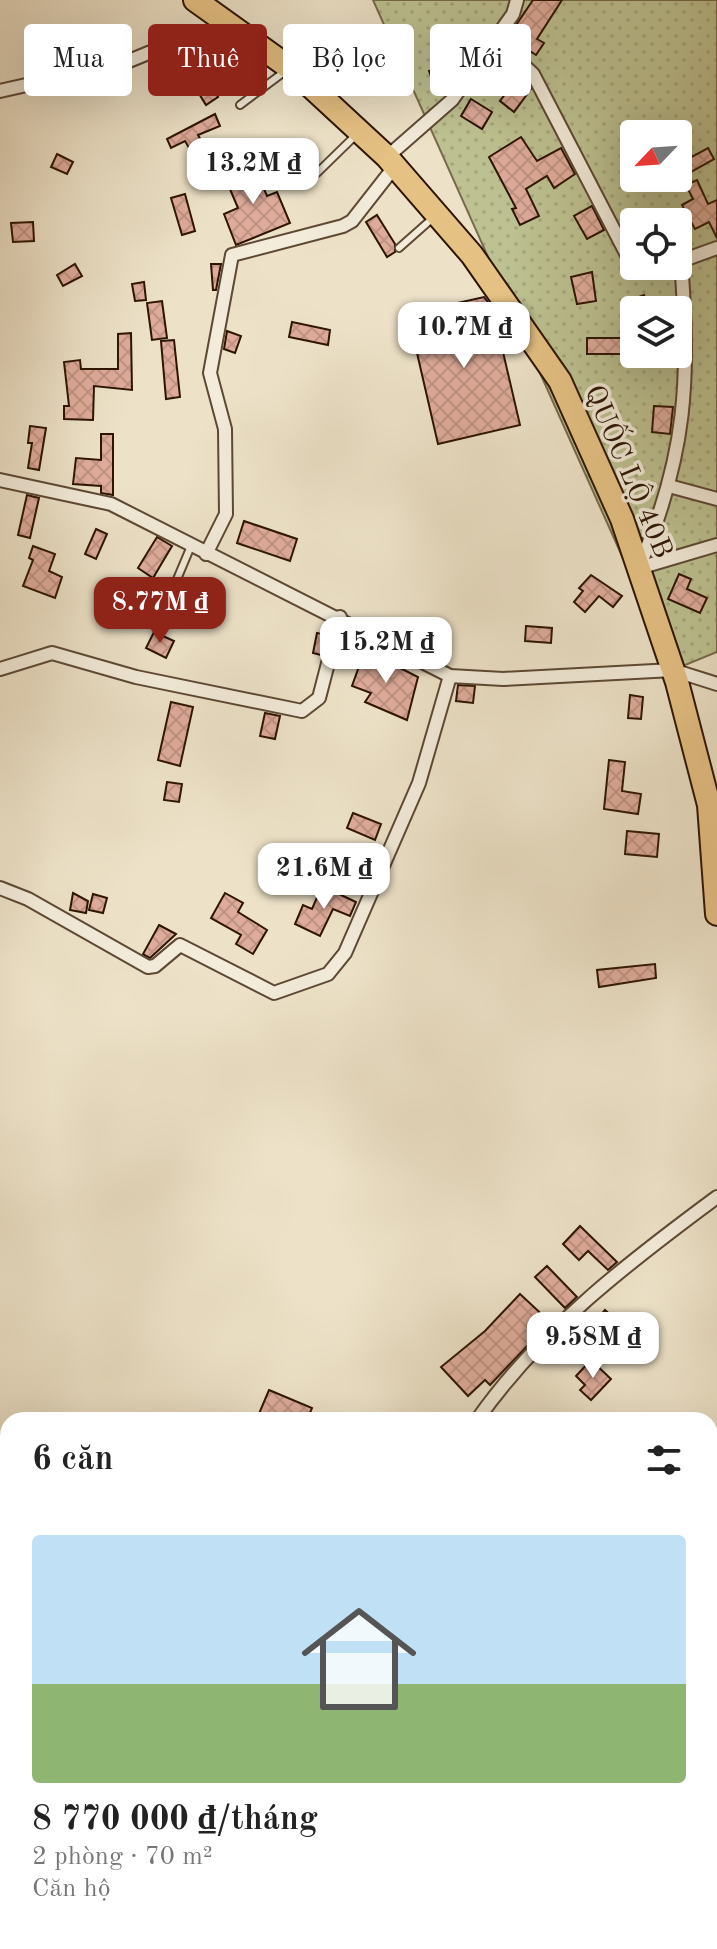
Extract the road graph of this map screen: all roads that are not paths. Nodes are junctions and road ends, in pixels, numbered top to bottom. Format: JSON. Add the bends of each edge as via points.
{"nodes":[{"id":1,"x":195,"y":0,"type":"edge"},
{"id":2,"x":517,"y":0,"type":"edge"},
{"id":3,"x":229,"y":24,"type":"edge"},
{"id":4,"x":506,"y":24,"type":"edge"},
{"id":5,"x":148,"y":53,"type":"edge"},
{"id":6,"x":531,"y":72,"type":"edge"},
{"id":7,"x":283,"y":73,"type":"edge"},
{"id":8,"x":0,"y":91,"type":"edge"},
{"id":9,"x":321,"y":96,"type":"edge"},
{"id":10,"x":455,"y":96,"type":"edge"},
{"id":11,"x":240,"y":105,"type":"dead end"},
{"id":12,"x":360,"y":132,"type":"junction"},
{"id":13,"x":391,"y":162,"type":"junction"},
{"id":14,"x":280,"y":185,"type":"dead end"},
{"id":15,"x":437,"y":214,"type":"junction"},
{"id":16,"x":620,"y":242,"type":"edge"},
{"id":17,"x":399,"y":248,"type":"dead end"},
{"id":18,"x":717,"y":248,"type":"edge"},
{"id":19,"x":692,"y":257,"type":"edge"},
{"id":20,"x":681,"y":280,"type":"edge"},
{"id":21,"x":0,"y":480,"type":"edge"},
{"id":22,"x":669,"y":486,"type":"junction"},
{"id":23,"x":717,"y":499,"type":"edge"},
{"id":24,"x":717,"y":545,"type":"edge"},
{"id":25,"x":191,"y":546,"type":"junction"},
{"id":26,"x":206,"y":554,"type":"junction"},
{"id":27,"x":639,"y":568,"type":"junction"},
{"id":28,"x":340,"y":617,"type":"junction"},
{"id":29,"x":159,"y":622,"type":"dead end"},
{"id":30,"x":0,"y":669,"type":"edge"},
{"id":31,"x":673,"y":670,"type":"junction"},
{"id":32,"x":450,"y":676,"type":"junction"},
{"id":33,"x":717,"y":684,"type":"edge"},
{"id":34,"x":0,"y":888,"type":"edge"},
{"id":35,"x":717,"y":914,"type":"edge"},
{"id":36,"x":717,"y":1197,"type":"edge"},
{"id":37,"x":484,"y":1412,"type":"edge"}],
"edges":[{"from":1,"to":3,"type":"highway","name":"QUỐC LỘ 40B"},
{"from":2,"to":4,"type":"street"},
{"from":5,"to":8,"type":"street"},
{"from":6,"to":16,"type":"street"},
{"from":7,"to":11,"type":"lane"},
{"from":9,"to":12,"type":"highway","name":"QUỐC LỘ 40B"},
{"from":10,"to":13,"type":"street"},
{"from":12,"to":13,"type":"highway","name":"QUỐC LỘ 40B"},
{"from":12,"to":14,"type":"lane","via":[[317,173]]},
{"from":13,"to":15,"type":"highway","name":"QUỐC LỘ 40B"},
{"from":13,"to":26,"type":"street","via":[[352,221],[232,255],[210,373],[225,429],[226,514]]},
{"from":15,"to":17,"type":"lane"},
{"from":15,"to":27,"type":"highway","name":"QUỐC LỘ 40B","via":[[560,381]]},
{"from":18,"to":19,"type":"street"},
{"from":20,"to":22,"type":"street","via":[[687,387]]},
{"from":21,"to":25,"type":"street","via":[[111,504]]},
{"from":22,"to":23,"type":"street"},
{"from":22,"to":27,"type":"street"},
{"from":24,"to":27,"type":"street"},
{"from":25,"to":26,"type":"street"},
{"from":25,"to":29,"type":"lane"},
{"from":26,"to":28,"type":"street"},
{"from":27,"to":31,"type":"highway","name":"QUỐC LỘ 40B"},
{"from":28,"to":30,"type":"street","via":[[319,698],[302,711],[136,677],[52,653]]},
{"from":28,"to":32,"type":"street"},
{"from":31,"to":32,"type":"street","via":[[503,679]]},
{"from":31,"to":33,"type":"street"},
{"from":31,"to":35,"type":"highway","name":"QUỐC LỘ 40B","via":[[709,805]]},
{"from":32,"to":34,"type":"street","via":[[419,783],[345,953],[328,974],[274,993],[180,945],[148,967]]},
{"from":36,"to":37,"type":"street","via":[[628,1263],[564,1320]]}]}
